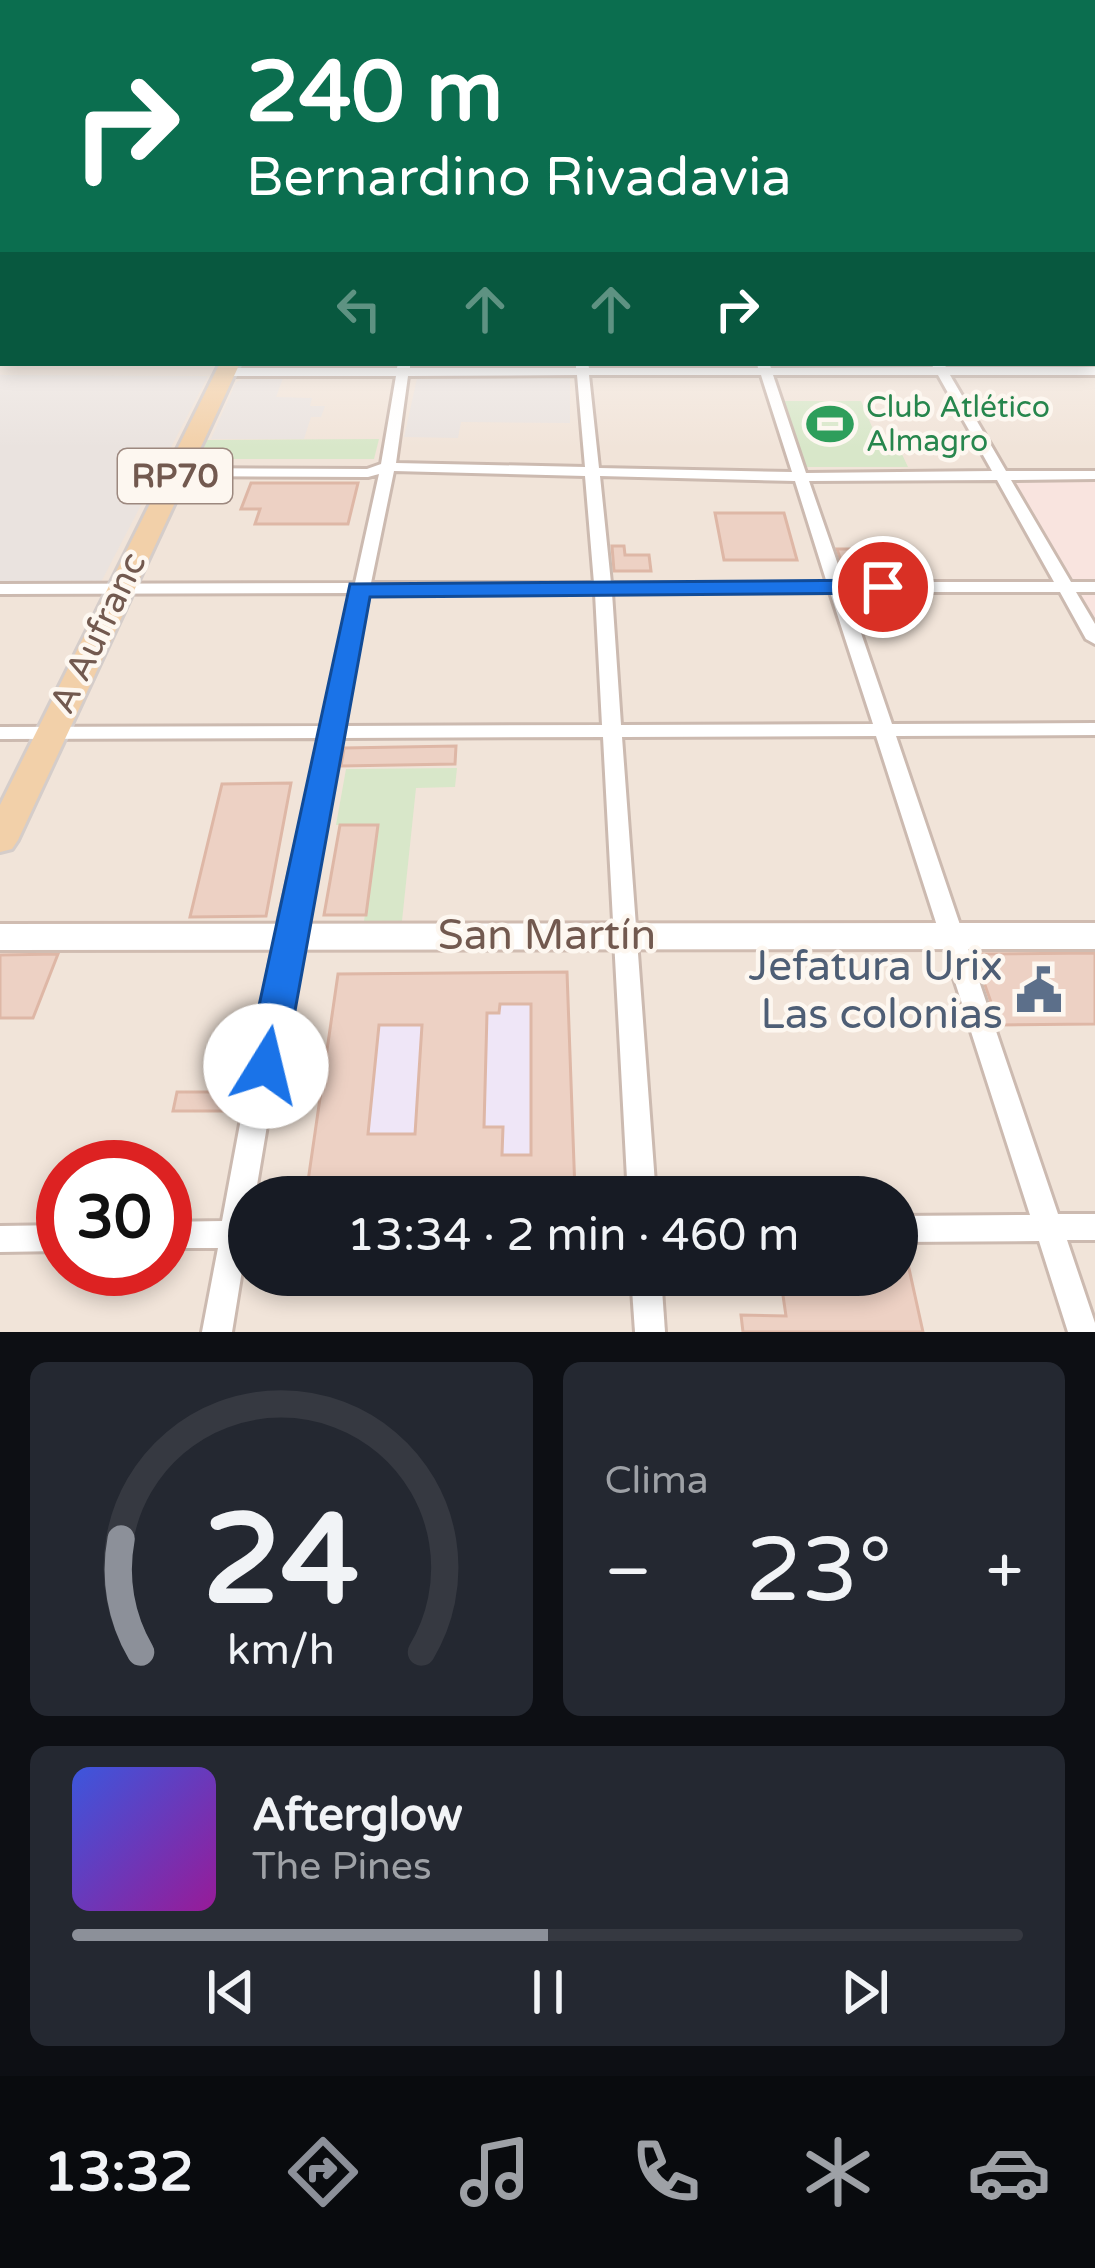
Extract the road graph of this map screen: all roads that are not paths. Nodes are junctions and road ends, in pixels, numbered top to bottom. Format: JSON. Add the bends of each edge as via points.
{"nodes":[{"id":1,"x":228,"y":367,"type":"edge"},
{"id":2,"x":403,"y":367,"type":"edge"},
{"id":3,"x":582,"y":367,"type":"edge"},
{"id":4,"x":765,"y":367,"type":"edge"},
{"id":5,"x":939,"y":367,"type":"edge"},
{"id":6,"x":1095,"y":371,"type":"edge"},
{"id":7,"x":180,"y":466,"type":"junction"},
{"id":8,"x":388,"y":467,"type":"junction"},
{"id":9,"x":589,"y":469,"type":"junction"},
{"id":10,"x":1001,"y":476,"type":"junction"},
{"id":11,"x":1095,"y":476,"type":"edge"},
{"id":12,"x":800,"y":477,"type":"junction"},
{"id":13,"x":1066,"y":587,"type":"junction"},
{"id":14,"x":1095,"y":587,"type":"edge"},
{"id":15,"x":603,"y":588,"type":"junction"},
{"id":16,"x":838,"y":588,"type":"junction"},
{"id":17,"x":0,"y":589,"type":"edge"},
{"id":18,"x":119,"y":589,"type":"junction"},
{"id":19,"x":359,"y":589,"type":"junction"},
{"id":20,"x":1095,"y":639,"type":"edge"},
{"id":21,"x":1095,"y":729,"type":"edge"},
{"id":22,"x":883,"y":730,"type":"junction"},
{"id":23,"x":608,"y":731,"type":"junction"},
{"id":24,"x":0,"y":733,"type":"edge"},
{"id":25,"x":51,"y":733,"type":"junction"},
{"id":26,"x":331,"y":733,"type":"junction"},
{"id":27,"x":0,"y":840,"type":"edge"},
{"id":28,"x":622,"y":934,"type":"junction"},
{"id":29,"x":954,"y":935,"type":"junction"},
{"id":30,"x":1095,"y":936,"type":"edge"},
{"id":31,"x":0,"y":937,"type":"edge"},
{"id":32,"x":286,"y":941,"type":"junction"},
{"id":33,"x":252,"y":1176,"type":"edge"},
{"id":34,"x":640,"y":1176,"type":"edge"},
{"id":35,"x":1048,"y":1227,"type":"junction"},
{"id":36,"x":1095,"y":1227,"type":"edge"},
{"id":37,"x":918,"y":1229,"type":"edge"},
{"id":38,"x":228,"y":1234,"type":"edge"},
{"id":39,"x":192,"y":1235,"type":"edge"},
{"id":40,"x":36,"y":1238,"type":"edge"},
{"id":41,"x":0,"y":1239,"type":"edge"},
{"id":42,"x":228,"y":1291,"type":"edge"},
{"id":43,"x":647,"y":1296,"type":"edge"},
{"id":44,"x":217,"y":1332,"type":"edge"},
{"id":45,"x":650,"y":1332,"type":"edge"},
{"id":46,"x":1083,"y":1332,"type":"edge"}],
"edges":[{"from":1,"to":2,"type":"street"},
{"from":1,"to":7,"type":"main road","name":"A Aufranc","number":"RP70"},
{"from":2,"to":3,"type":"street"},
{"from":2,"to":8,"type":"street"},
{"from":3,"to":4,"type":"street"},
{"from":3,"to":9,"type":"street"},
{"from":4,"to":5,"type":"street"},
{"from":4,"to":12,"type":"street"},
{"from":5,"to":6,"type":"street"},
{"from":5,"to":10,"type":"street"},
{"from":7,"to":8,"type":"street"},
{"from":7,"to":18,"type":"main road","name":"A Aufranc","number":"RP70"},
{"from":8,"to":9,"type":"street"},
{"from":8,"to":19,"type":"street"},
{"from":9,"to":12,"type":"street"},
{"from":9,"to":15,"type":"street"},
{"from":10,"to":11,"type":"street"},
{"from":10,"to":12,"type":"street"},
{"from":10,"to":13,"type":"street"},
{"from":12,"to":16,"type":"street"},
{"from":13,"to":14,"type":"street"},
{"from":13,"to":16,"type":"street"},
{"from":13,"to":20,"type":"street"},
{"from":15,"to":16,"type":"street"},
{"from":15,"to":19,"type":"street"},
{"from":15,"to":23,"type":"street"},
{"from":16,"to":22,"type":"street"},
{"from":17,"to":18,"type":"street"},
{"from":18,"to":19,"type":"street"},
{"from":18,"to":25,"type":"main road","name":"A Aufranc","number":"RP70"},
{"from":19,"to":26,"type":"street"},
{"from":21,"to":22,"type":"street"},
{"from":22,"to":23,"type":"street"},
{"from":22,"to":29,"type":"street"},
{"from":23,"to":26,"type":"street"},
{"from":23,"to":28,"type":"street"},
{"from":24,"to":25,"type":"street"},
{"from":25,"to":26,"type":"street"},
{"from":25,"to":27,"type":"main road","name":"A Aufranc","number":"RP70"},
{"from":26,"to":32,"type":"street"},
{"from":28,"to":29,"type":"main road","name":"San Martín"},
{"from":28,"to":32,"type":"main road","name":"San Martín"},
{"from":28,"to":34,"type":"street"},
{"from":29,"to":30,"type":"main road","name":"San Martín"},
{"from":29,"to":35,"type":"street"},
{"from":31,"to":32,"type":"main road","name":"San Martín"},
{"from":32,"to":33,"type":"street"},
{"from":35,"to":36,"type":"street"},
{"from":35,"to":37,"type":"street"},
{"from":35,"to":46,"type":"street"},
{"from":38,"to":39,"type":"street"},
{"from":40,"to":41,"type":"street"},
{"from":42,"to":44,"type":"street"},
{"from":43,"to":45,"type":"street"}]}
